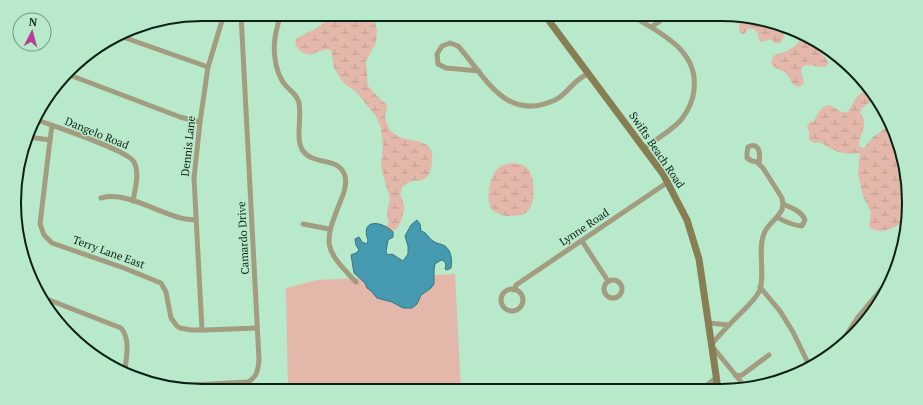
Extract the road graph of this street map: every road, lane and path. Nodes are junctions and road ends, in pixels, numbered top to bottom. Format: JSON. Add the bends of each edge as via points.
{"nodes":[{"id":1,"x":222,"y":21,"type":"edge"},
{"id":2,"x":241,"y":21,"type":"edge"},
{"id":3,"x":279,"y":21,"type":"edge"},
{"id":4,"x":550,"y":21,"type":"edge"},
{"id":5,"x":640,"y":21,"type":"edge"},
{"id":6,"x":660,"y":21,"type":"edge"},
{"id":7,"x":651,"y":28,"type":"junction"},
{"id":8,"x":126,"y":38,"type":"edge"},
{"id":9,"x":208,"y":67,"type":"junction"},
{"id":10,"x":479,"y":72,"type":"junction"},
{"id":11,"x":589,"y":74,"type":"junction"},
{"id":12,"x":72,"y":76,"type":"edge"},
{"id":13,"x":40,"y":121,"type":"edge"},
{"id":14,"x":200,"y":122,"type":"junction"},
{"id":15,"x":52,"y":126,"type":"junction"},
{"id":16,"x":34,"y":137,"type":"edge"},
{"id":17,"x":50,"y":140,"type":"junction"},
{"id":18,"x":645,"y":148,"type":"junction"},
{"id":19,"x":759,"y":164,"type":"dead end"},
{"id":20,"x":668,"y":182,"type":"junction"},
{"id":21,"x":101,"y":198,"type":"dead end"},
{"id":22,"x":133,"y":201,"type":"junction"},
{"id":23,"x":783,"y":204,"type":"junction"},
{"id":24,"x":777,"y":217,"type":"junction"},
{"id":25,"x":196,"y":220,"type":"junction"},
{"id":26,"x":303,"y":224,"type":"dead end"},
{"id":27,"x":329,"y":229,"type":"junction"},
{"id":28,"x":582,"y":241,"type":"junction"},
{"id":29,"x":608,"y":281,"type":"dead end"},
{"id":30,"x":356,"y":282,"type":"dead end"},
{"id":31,"x":760,"y":287,"type":"junction"},
{"id":32,"x":514,"y":290,"type":"junction"},
{"id":33,"x":874,"y":299,"type":"edge"},
{"id":34,"x":50,"y":300,"type":"edge"},
{"id":35,"x":708,"y":323,"type":"junction"},
{"id":36,"x":729,"y":325,"type":"junction"},
{"id":37,"x":256,"y":328,"type":"junction"},
{"id":38,"x":202,"y":330,"type":"junction"},
{"id":39,"x":849,"y":331,"type":"edge"},
{"id":40,"x":711,"y":345,"type":"junction"},
{"id":41,"x":769,"y":355,"type":"dead end"},
{"id":42,"x":807,"y":362,"type":"edge"},
{"id":43,"x":125,"y":367,"type":"edge"},
{"id":44,"x":736,"y":376,"type":"junction"},
{"id":45,"x":716,"y":378,"type":"junction"},
{"id":46,"x":741,"y":382,"type":"edge"},
{"id":47,"x":219,"y":384,"type":"edge"},
{"id":48,"x":709,"y":384,"type":"edge"},
{"id":49,"x":717,"y":384,"type":"edge"}],
"edges":[{"from":1,"to":9,"type":"street","name":"Dennis Lane"},
{"from":2,"to":37,"type":"street","name":"Camardo Drive"},
{"from":3,"to":27,"type":"street","via":[[275,56],[278,72],[299,104],[301,146],[308,156],[338,166],[345,177],[343,196]]},
{"from":4,"to":11,"type":"street","name":"Swifts Beach Road"},
{"from":5,"to":7,"type":"street"},
{"from":6,"to":7,"type":"street"},
{"from":7,"to":18,"type":"street","via":[[686,54],[695,81],[693,96],[684,115]]},
{"from":8,"to":9,"type":"street"},
{"from":9,"to":14,"type":"street","name":"Dennis Lane"},
{"from":10,"to":10,"type":"street","via":[[458,46],[442,46],[437,54],[438,64],[446,68]]},
{"from":10,"to":11,"type":"street","via":[[496,92],[511,103],[526,106],[542,105],[557,99],[580,78]]},
{"from":11,"to":18,"type":"street","name":"Swifts Beach Road"},
{"from":12,"to":14,"type":"street","via":[[180,117]]},
{"from":13,"to":15,"type":"street","name":"Dangelo Road"},
{"from":14,"to":25,"type":"street","name":"Dennis Lane","via":[[194,178]]},
{"from":15,"to":17,"type":"street"},
{"from":15,"to":22,"type":"street","name":"Dangelo Road","via":[[130,157],[137,168]]},
{"from":16,"to":17,"type":"street"},
{"from":17,"to":38,"type":"street","name":"Terry Lane East","via":[[40,217],[44,235],[52,243],[161,283],[166,292],[171,318],[177,326],[183,329]]},
{"from":18,"to":20,"type":"street","name":"Swifts Beach Road"},
{"from":19,"to":23,"type":"street","via":[[782,198]]},
{"from":20,"to":28,"type":"street","name":"Lynne Road"},
{"from":20,"to":35,"type":"street","name":"Swifts Beach Road","via":[[694,236],[700,260]]},
{"from":21,"to":22,"type":"street","via":[[114,196]]},
{"from":22,"to":25,"type":"street","via":[[181,218]]},
{"from":23,"to":24,"type":"street"},
{"from":23,"to":24,"type":"street","via":[[799,212],[804,223],[802,226],[792,224]]},
{"from":24,"to":31,"type":"street","via":[[763,235]]},
{"from":25,"to":38,"type":"street","name":"Dennis Lane"},
{"from":26,"to":27,"type":"street"},
{"from":27,"to":30,"type":"street","via":[[331,253]]},
{"from":28,"to":29,"type":"street"},
{"from":28,"to":32,"type":"street","name":"Lynne Road","via":[[516,285]]},
{"from":31,"to":36,"type":"street","via":[[759,292]]},
{"from":31,"to":42,"type":"street","via":[[780,310]]},
{"from":32,"to":32,"type":"street","name":"Lynne Road","via":[[506,291],[501,298],[503,306],[509,310],[518,309],[522,302],[520,294]]},
{"from":33,"to":39,"type":"street"},
{"from":34,"to":43,"type":"street","via":[[121,328],[127,346]]},
{"from":35,"to":36,"type":"street"},
{"from":35,"to":40,"type":"street","name":"Swifts Beach Road"},
{"from":36,"to":40,"type":"street"},
{"from":37,"to":38,"type":"street","name":"Terry Lane East"},
{"from":37,"to":47,"type":"street","name":"Camardo Drive","via":[[259,360],[256,374],[251,380],[242,383]]},
{"from":40,"to":44,"type":"street"},
{"from":40,"to":45,"type":"street","name":"Swifts Beach Road"},
{"from":41,"to":44,"type":"street","via":[[742,375]]},
{"from":44,"to":46,"type":"street"},
{"from":45,"to":48,"type":"street"},
{"from":45,"to":49,"type":"street","name":"Swifts Beach Road"}]}
